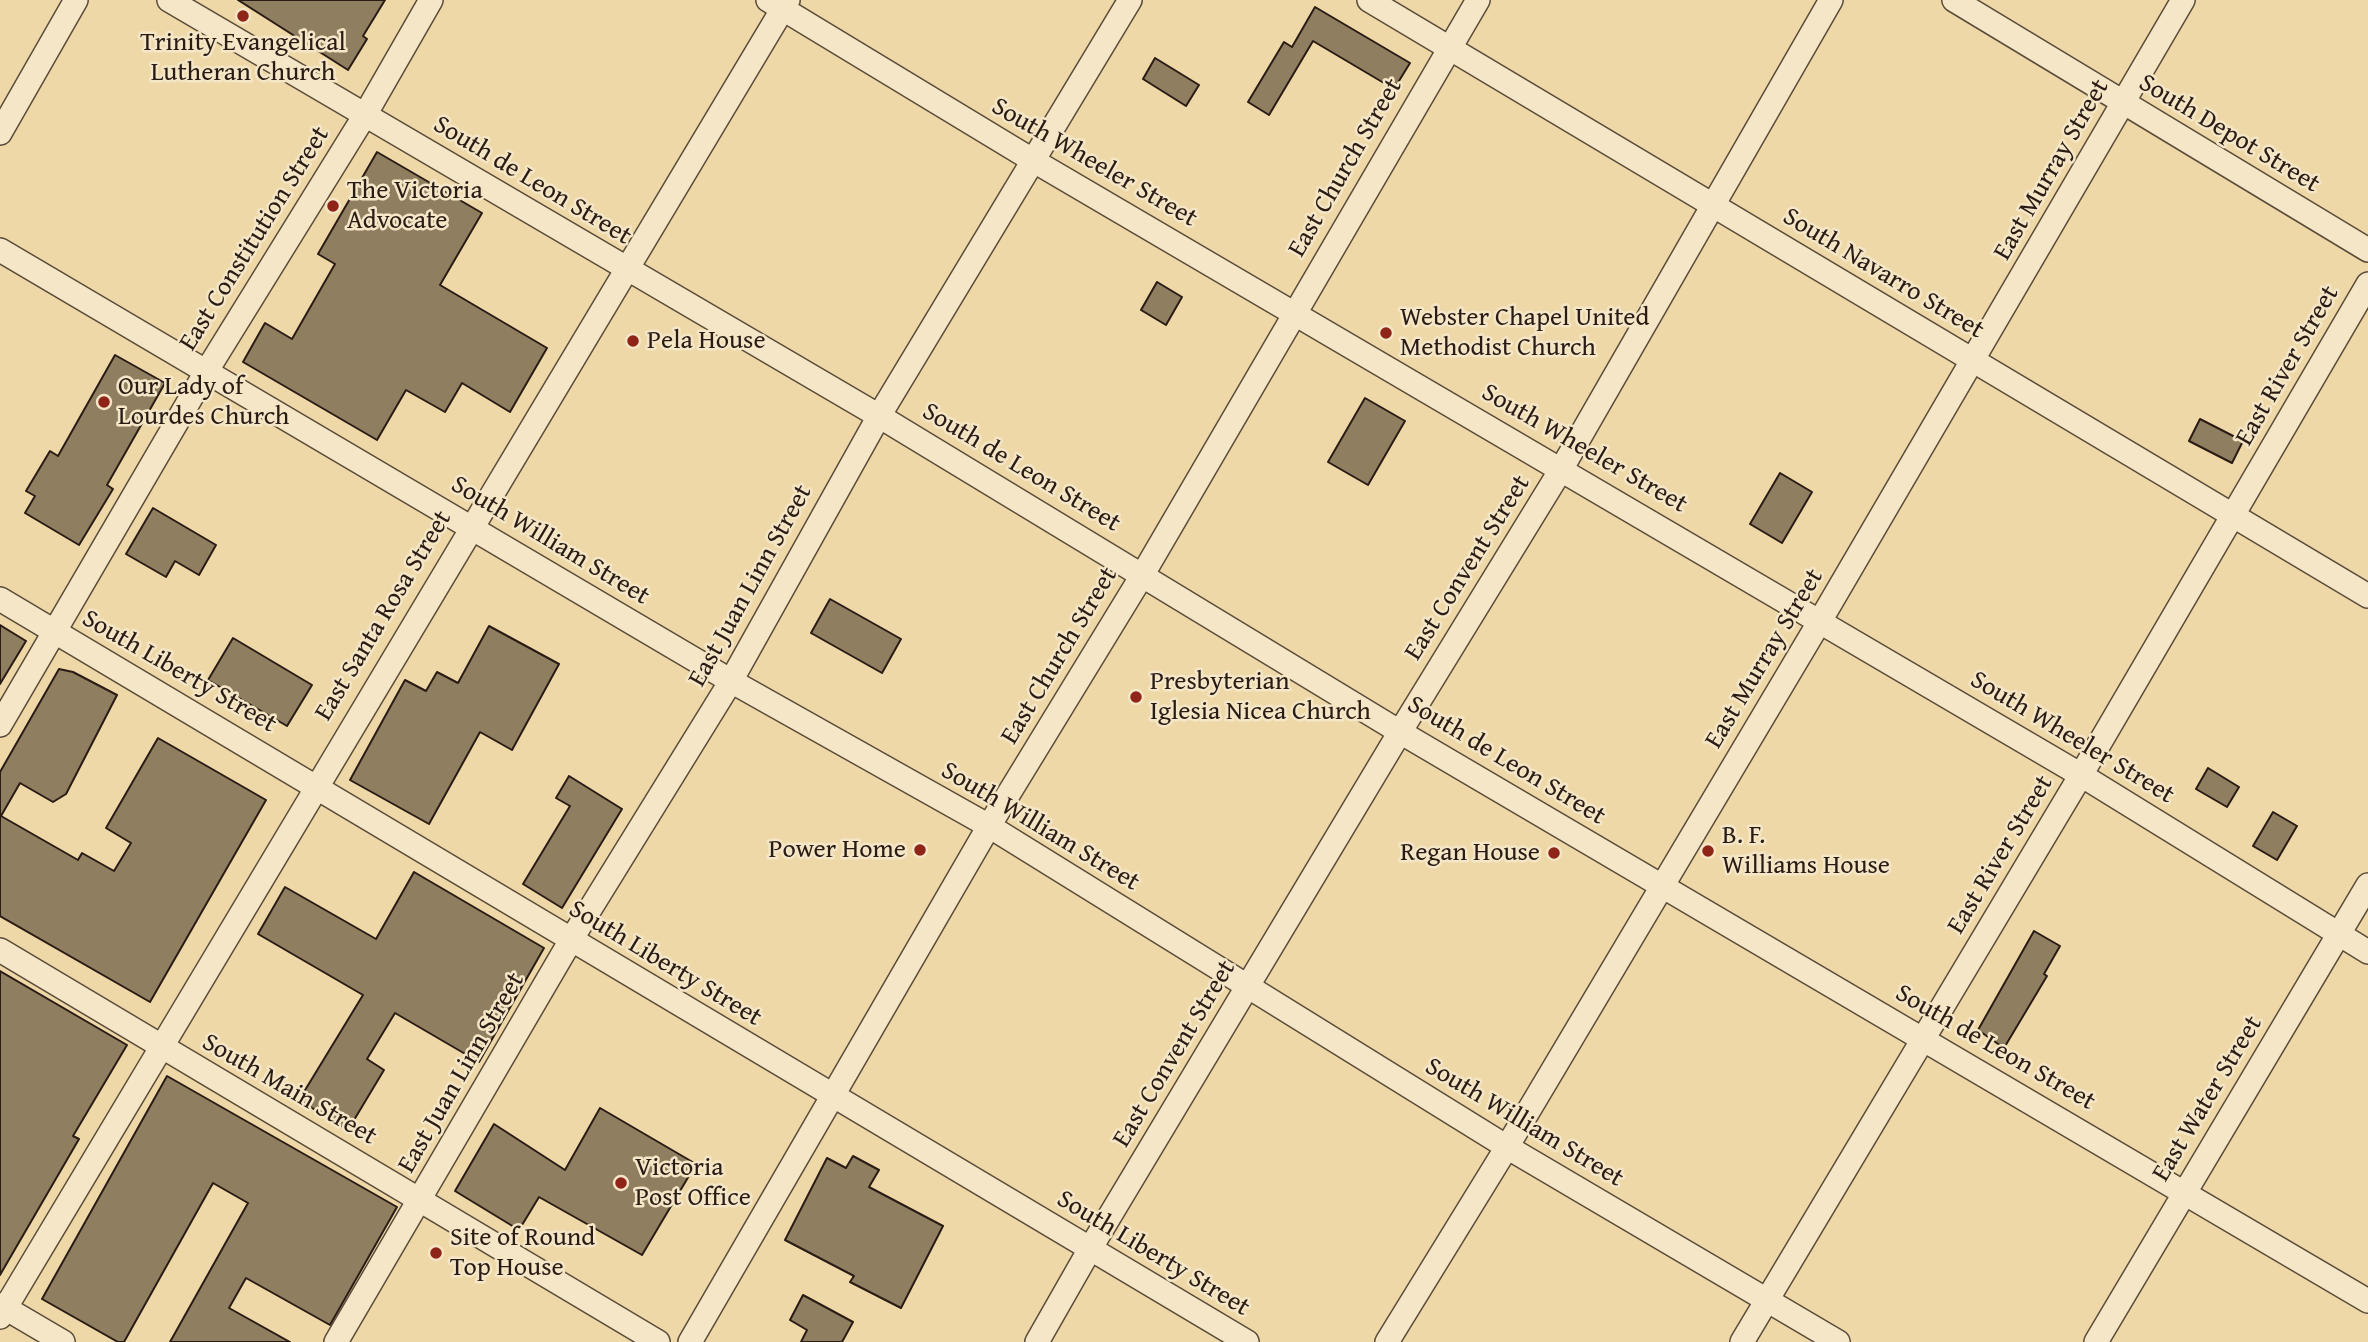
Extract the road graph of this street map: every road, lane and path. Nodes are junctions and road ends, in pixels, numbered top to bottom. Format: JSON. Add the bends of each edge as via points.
{"nodes":[{"id":1,"x":76,"y":0,"type":"edge"},
{"id":2,"x":169,"y":0,"type":"edge"},
{"id":3,"x":430,"y":0,"type":"edge"},
{"id":4,"x":1130,"y":0,"type":"edge"},
{"id":5,"x":1369,"y":0,"type":"edge"},
{"id":6,"x":1478,"y":0,"type":"edge"},
{"id":7,"x":1831,"y":0,"type":"edge"},
{"id":8,"x":1954,"y":0,"type":"edge"},
{"id":9,"x":2183,"y":0,"type":"edge"},
{"id":10,"x":779,"y":3,"type":"edge"},
{"id":11,"x":1449,"y":48,"type":"junction"},
{"id":12,"x":2124,"y":103,"type":"junction"},
{"id":13,"x":365,"y":115,"type":"junction"},
{"id":14,"x":0,"y":134,"type":"edge"},
{"id":15,"x":1034,"y":161,"type":"junction"},
{"id":16,"x":1712,"y":205,"type":"junction"},
{"id":17,"x":0,"y":250,"type":"edge"},
{"id":18,"x":2368,"y":250,"type":"edge"},
{"id":19,"x":626,"y":270,"type":"junction"},
{"id":20,"x":2368,"y":285,"type":"edge"},
{"id":21,"x":1294,"y":312,"type":"junction"},
{"id":22,"x":1973,"y":360,"type":"junction"},
{"id":23,"x":206,"y":372,"type":"junction"},
{"id":24,"x":879,"y":416,"type":"junction"},
{"id":25,"x":1562,"y":468,"type":"junction"},
{"id":26,"x":2233,"y":515,"type":"junction"},
{"id":27,"x":471,"y":526,"type":"junction"},
{"id":28,"x":1143,"y":574,"type":"junction"},
{"id":29,"x":2368,"y":596,"type":"edge"},
{"id":30,"x":0,"y":599,"type":"edge"},
{"id":31,"x":1820,"y":621,"type":"junction"},
{"id":32,"x":55,"y":633,"type":"junction"},
{"id":33,"x":731,"y":681,"type":"junction"},
{"id":34,"x":0,"y":725,"type":"edge"},
{"id":35,"x":1400,"y":732,"type":"junction"},
{"id":36,"x":2081,"y":775,"type":"junction"},
{"id":37,"x":316,"y":785,"type":"junction"},
{"id":38,"x":989,"y":826,"type":"junction"},
{"id":39,"x":2368,"y":884,"type":"edge"},
{"id":40,"x":1662,"y":885,"type":"junction"},
{"id":41,"x":2338,"y":935,"type":"junction"},
{"id":42,"x":571,"y":940,"type":"junction"},
{"id":43,"x":0,"y":950,"type":"edge"},
{"id":44,"x":2368,"y":952,"type":"edge"},
{"id":45,"x":1248,"y":986,"type":"junction"},
{"id":46,"x":1924,"y":1040,"type":"junction"},
{"id":47,"x":159,"y":1046,"type":"junction"},
{"id":48,"x":833,"y":1098,"type":"junction"},
{"id":49,"x":1507,"y":1147,"type":"junction"},
{"id":50,"x":2186,"y":1191,"type":"junction"},
{"id":51,"x":421,"y":1200,"type":"junction"},
{"id":52,"x":1090,"y":1249,"type":"junction"},
{"id":53,"x":1767,"y":1300,"type":"junction"},
{"id":54,"x":2368,"y":1301,"type":"edge"},
{"id":55,"x":2,"y":1310,"type":"edge"},
{"id":56,"x":63,"y":1342,"type":"edge"},
{"id":57,"x":336,"y":1342,"type":"edge"},
{"id":58,"x":658,"y":1342,"type":"edge"},
{"id":59,"x":690,"y":1342,"type":"edge"},
{"id":60,"x":1037,"y":1342,"type":"edge"},
{"id":61,"x":1247,"y":1342,"type":"edge"},
{"id":62,"x":1387,"y":1342,"type":"edge"},
{"id":63,"x":1742,"y":1342,"type":"edge"},
{"id":64,"x":1838,"y":1342,"type":"edge"},
{"id":65,"x":2096,"y":1342,"type":"edge"}],
"edges":[{"from":1,"to":14,"type":"street"},
{"from":2,"to":13,"type":"street","name":"South de Leon Street"},
{"from":3,"to":13,"type":"street","name":"East Constitution Street"},
{"from":4,"to":15,"type":"street","name":"East Juan Linn Street"},
{"from":5,"to":11,"type":"street","name":"South Navarro Street"},
{"from":6,"to":11,"type":"street","name":"East Church Street"},
{"from":7,"to":16,"type":"street","name":"East Convent Street"},
{"from":8,"to":12,"type":"street","name":"South Depot Street"},
{"from":9,"to":12,"type":"street","name":"East Murray Street"},
{"from":10,"to":15,"type":"street","name":"South Wheeler Street"},
{"from":10,"to":19,"type":"street","name":"East Santa Rosa Street"},
{"from":11,"to":16,"type":"street","name":"South Navarro Street"},
{"from":11,"to":21,"type":"street","name":"East Church Street"},
{"from":12,"to":18,"type":"street","name":"South Depot Street"},
{"from":12,"to":22,"type":"street","name":"East Murray Street"},
{"from":13,"to":19,"type":"street","name":"South de Leon Street"},
{"from":13,"to":23,"type":"street","name":"East Constitution Street"},
{"from":15,"to":21,"type":"street","name":"South Wheeler Street"},
{"from":15,"to":24,"type":"street","name":"East Juan Linn Street"},
{"from":16,"to":22,"type":"street","name":"South Navarro Street"},
{"from":16,"to":25,"type":"street","name":"East Convent Street"},
{"from":17,"to":23,"type":"street","name":"South William Street"},
{"from":19,"to":24,"type":"street","name":"South de Leon Street"},
{"from":19,"to":27,"type":"street","name":"East Santa Rosa Street"},
{"from":20,"to":26,"type":"street","name":"East River Street"},
{"from":21,"to":25,"type":"street","name":"South Wheeler Street"},
{"from":21,"to":28,"type":"street","name":"East Church Street"},
{"from":22,"to":26,"type":"street","name":"South Navarro Street"},
{"from":22,"to":31,"type":"street","name":"East Murray Street"},
{"from":23,"to":27,"type":"street","name":"South William Street"},
{"from":23,"to":32,"type":"street","name":"East Constitution Street"},
{"from":24,"to":28,"type":"street","name":"South de Leon Street"},
{"from":24,"to":33,"type":"street","name":"East Juan Linn Street"},
{"from":25,"to":31,"type":"street","name":"South Wheeler Street"},
{"from":25,"to":35,"type":"street","name":"East Convent Street"},
{"from":26,"to":29,"type":"street","name":"South Navarro Street"},
{"from":26,"to":36,"type":"street","name":"East River Street"},
{"from":27,"to":33,"type":"street","name":"South William Street"},
{"from":27,"to":37,"type":"street","name":"East Santa Rosa Street"},
{"from":28,"to":35,"type":"street","name":"South de Leon Street"},
{"from":28,"to":38,"type":"street","name":"East Church Street"},
{"from":30,"to":32,"type":"street","name":"South Liberty Street"},
{"from":31,"to":36,"type":"street","name":"South Wheeler Street"},
{"from":31,"to":40,"type":"street","name":"East Murray Street"},
{"from":32,"to":34,"type":"street","name":"East Constitution Street"},
{"from":32,"to":37,"type":"street","name":"South Liberty Street"},
{"from":33,"to":38,"type":"street","name":"South William Street"},
{"from":33,"to":42,"type":"street","name":"East Juan Linn Street"},
{"from":35,"to":40,"type":"street","name":"South de Leon Street"},
{"from":35,"to":45,"type":"street","name":"East Convent Street"},
{"from":36,"to":41,"type":"street","name":"South Wheeler Street"},
{"from":36,"to":46,"type":"street","name":"East River Street"},
{"from":37,"to":42,"type":"street","name":"South Liberty Street"},
{"from":37,"to":47,"type":"street","name":"East Santa Rosa Street"},
{"from":38,"to":45,"type":"street","name":"South William Street"},
{"from":38,"to":48,"type":"street","name":"East Church Street"},
{"from":39,"to":41,"type":"street","name":"East Water Street"},
{"from":40,"to":46,"type":"street","name":"South de Leon Street"},
{"from":40,"to":49,"type":"street","name":"East Murray Street"},
{"from":41,"to":44,"type":"street","name":"South Wheeler Street"},
{"from":41,"to":50,"type":"street","name":"East Water Street"},
{"from":42,"to":48,"type":"street","name":"South Liberty Street"},
{"from":42,"to":51,"type":"street","name":"East Juan Linn Street"},
{"from":43,"to":47,"type":"street","name":"South Main Street"},
{"from":45,"to":49,"type":"street","name":"South William Street"},
{"from":45,"to":52,"type":"street","name":"East Convent Street"},
{"from":46,"to":50,"type":"street","name":"South de Leon Street"},
{"from":46,"to":53,"type":"street","name":"East River Street"},
{"from":47,"to":51,"type":"street","name":"South Main Street"},
{"from":47,"to":55,"type":"street","name":"East Santa Rosa Street"},
{"from":48,"to":52,"type":"street","name":"South Liberty Street"},
{"from":48,"to":59,"type":"street","name":"East Church Street"},
{"from":49,"to":53,"type":"street","name":"South William Street"},
{"from":49,"to":62,"type":"street","name":"East Murray Street"},
{"from":50,"to":54,"type":"street","name":"South de Leon Street"},
{"from":50,"to":65,"type":"street","name":"East Water Street"},
{"from":51,"to":57,"type":"street","name":"East Juan Linn Street"},
{"from":51,"to":58,"type":"street","name":"South Main Street"},
{"from":52,"to":60,"type":"street","name":"East Convent Street"},
{"from":52,"to":61,"type":"street","name":"South Liberty Street"},
{"from":53,"to":63,"type":"street","name":"East River Street"},
{"from":53,"to":64,"type":"street","name":"South William Street"},
{"from":55,"to":56,"type":"street"}]}
